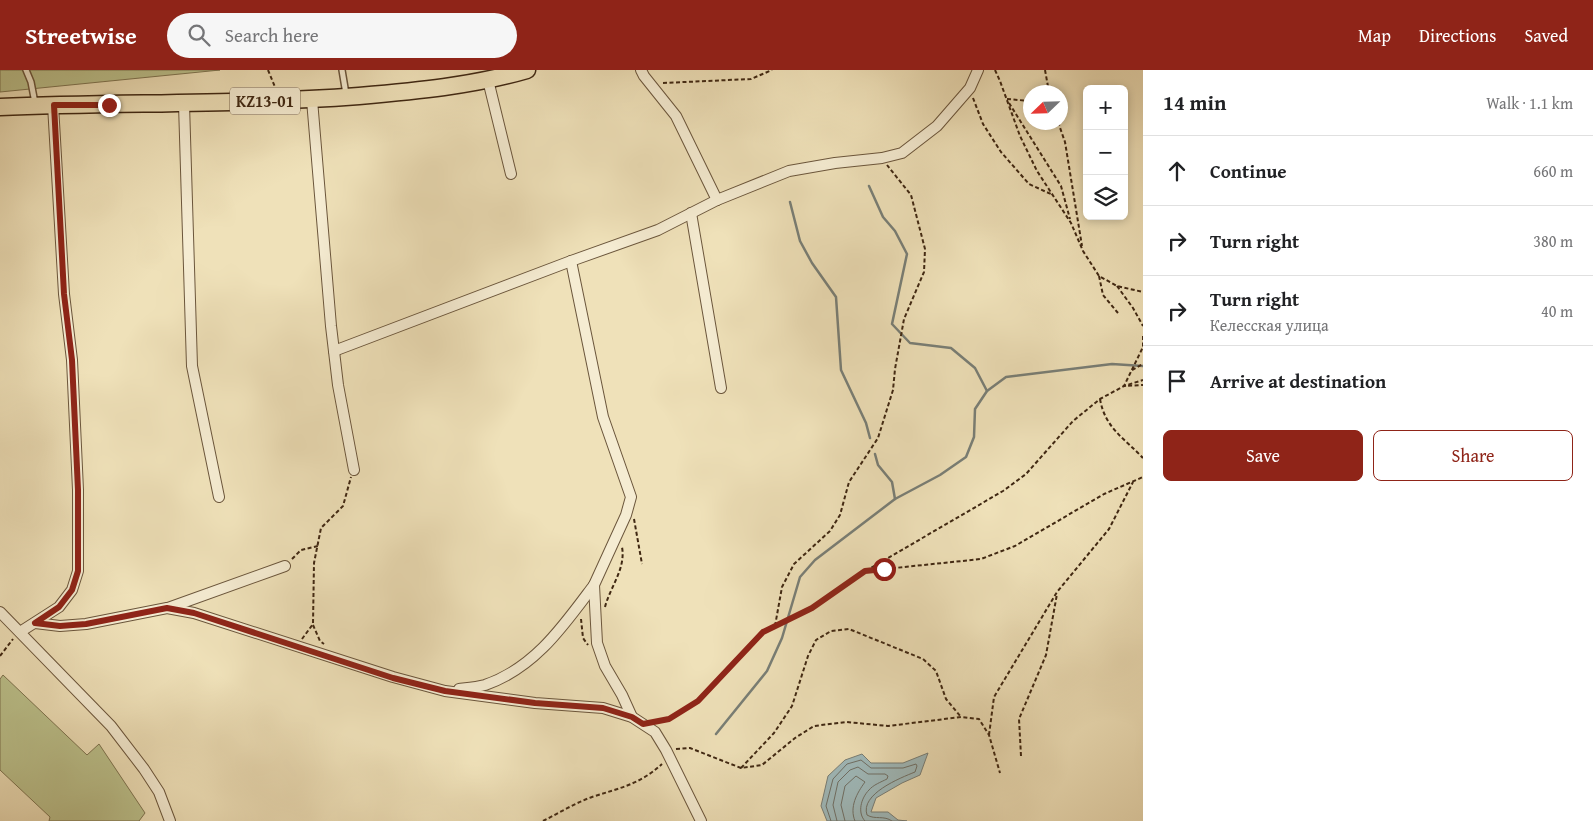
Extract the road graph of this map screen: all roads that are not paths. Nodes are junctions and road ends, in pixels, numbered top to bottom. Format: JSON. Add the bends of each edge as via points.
{"nodes":[{"id":1,"x":26,"y":70,"type":"edge"},
{"id":2,"x":342,"y":70,"type":"edge"},
{"id":3,"x":527,"y":70,"type":"edge"},
{"id":4,"x":642,"y":70,"type":"edge"},
{"id":5,"x":978,"y":70,"type":"edge"},
{"id":6,"x":488,"y":80,"type":"junction"},
{"id":7,"x":347,"y":97,"type":"junction"},
{"id":8,"x":312,"y":100,"type":"junction"},
{"id":9,"x":184,"y":104,"type":"junction"},
{"id":10,"x":54,"y":105,"type":"junction"},
{"id":11,"x":36,"y":106,"type":"junction"},
{"id":12,"x":0,"y":107,"type":"edge"},
{"id":13,"x":511,"y":174,"type":"dead end"},
{"id":14,"x":717,"y":200,"type":"junction"},
{"id":15,"x":691,"y":213,"type":"junction"},
{"id":16,"x":571,"y":261,"type":"junction"},
{"id":17,"x":334,"y":351,"type":"junction"},
{"id":18,"x":721,"y":388,"type":"dead end"},
{"id":19,"x":354,"y":470,"type":"road end"},
{"id":20,"x":219,"y":497,"type":"dead end"},
{"id":21,"x":285,"y":566,"type":"road end"},
{"id":22,"x":594,"y":585,"type":"junction"},
{"id":23,"x":167,"y":608,"type":"junction"},
{"id":24,"x":0,"y":612,"type":"edge"},
{"id":25,"x":35,"y":623,"type":"junction"},
{"id":26,"x":20,"y":632,"type":"junction"},
{"id":27,"x":445,"y":691,"type":"junction"},
{"id":28,"x":632,"y":717,"type":"junction"},
{"id":29,"x":170,"y":821,"type":"edge"},
{"id":30,"x":701,"y":821,"type":"edge"}],
"edges":[{"from":1,"to":11,"type":"lane"},
{"from":2,"to":7,"type":"lane"},
{"from":3,"to":6,"type":"main road","number":"KZ13-01"},
{"from":4,"to":14,"type":"street","via":[[676,116]]},
{"from":5,"to":14,"type":"street","via":[[970,88],[937,126],[902,153],[789,171]]},
{"from":6,"to":7,"type":"main road","number":"KZ13-01","via":[[426,90]]},
{"from":6,"to":13,"type":"street"},
{"from":7,"to":8,"type":"main road","number":"KZ13-01"},
{"from":8,"to":9,"type":"main road","number":"KZ13-01"},
{"from":8,"to":17,"type":"street"},
{"from":9,"to":10,"type":"main road","number":"KZ13-01"},
{"from":9,"to":20,"type":"street","via":[[192,366]]},
{"from":10,"to":11,"type":"main road","number":"KZ13-01"},
{"from":10,"to":25,"type":"street","via":[[64,294],[72,360],[78,571],[72,590],[59,607]]},
{"from":11,"to":12,"type":"main road","number":"KZ13-01"},
{"from":14,"to":15,"type":"street"},
{"from":15,"to":16,"type":"street","via":[[658,230]]},
{"from":15,"to":18,"type":"street"},
{"from":16,"to":17,"type":"street"},
{"from":16,"to":22,"type":"street","via":[[603,416],[631,497]]},
{"from":17,"to":19,"type":"street"},
{"from":21,"to":23,"type":"street"},
{"from":22,"to":27,"type":"street","via":[[558,634],[531,659],[484,685]]},
{"from":22,"to":28,"type":"street","via":[[597,643],[605,666]]},
{"from":23,"to":25,"type":"street","via":[[86,624],[60,626]]},
{"from":23,"to":27,"type":"street","via":[[194,613],[393,678]]},
{"from":24,"to":26,"type":"street"},
{"from":25,"to":26,"type":"street"},
{"from":26,"to":29,"type":"street","via":[[111,726],[159,792]]},
{"from":27,"to":28,"type":"street","via":[[603,708]]},
{"from":28,"to":30,"type":"street","via":[[655,732]]}]}
